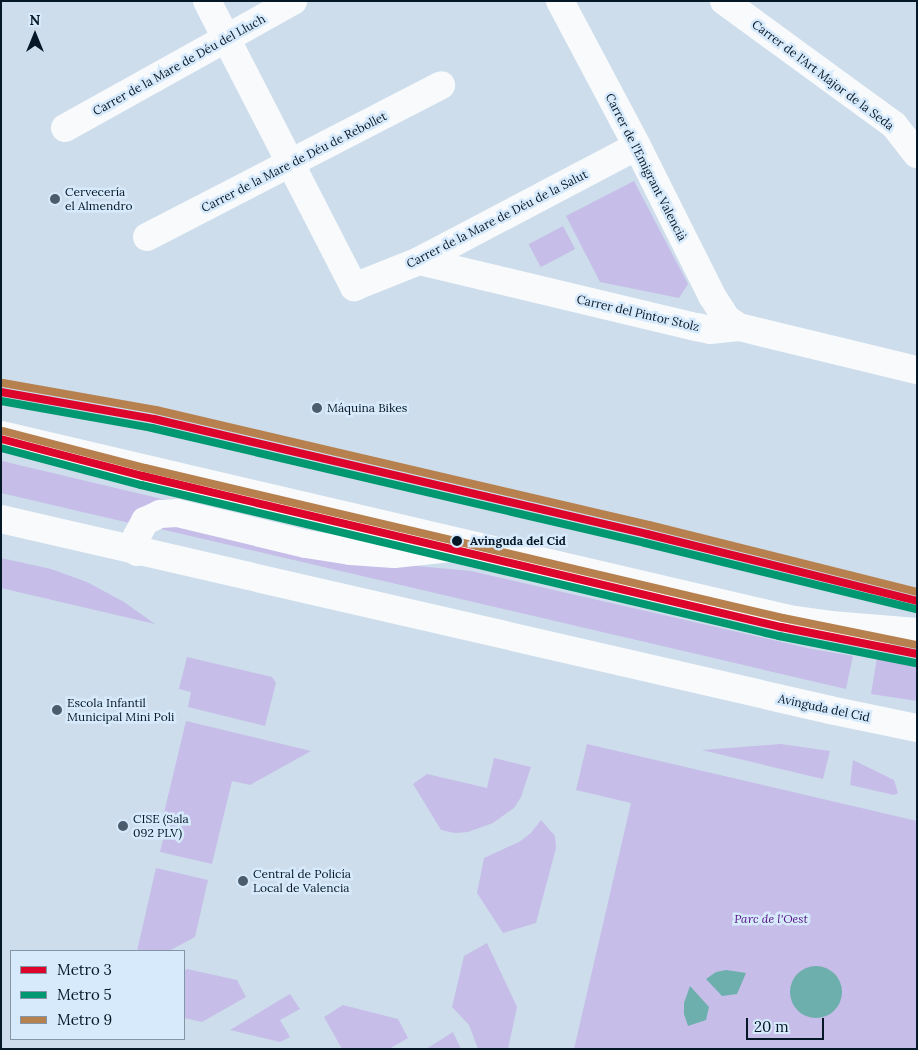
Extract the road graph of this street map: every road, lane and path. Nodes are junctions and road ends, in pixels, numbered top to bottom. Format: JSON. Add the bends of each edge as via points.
{"nodes":[{"id":1,"x":208,"y":1,"type":"edge"},
{"id":2,"x":293,"y":1,"type":"edge"},
{"id":3,"x":560,"y":1,"type":"edge"},
{"id":4,"x":724,"y":1,"type":"edge"},
{"id":5,"x":227,"y":38,"type":"junction"},
{"id":6,"x":441,"y":85,"type":"dead end"},
{"id":7,"x":65,"y":128,"type":"dead end"},
{"id":8,"x":637,"y":146,"type":"junction"},
{"id":9,"x":917,"y":154,"type":"edge"},
{"id":10,"x":292,"y":164,"type":"junction"},
{"id":11,"x":147,"y":237,"type":"dead end"},
{"id":12,"x":419,"y":261,"type":"junction"},
{"id":13,"x":739,"y":327,"type":"junction"},
{"id":14,"x":917,"y":370,"type":"edge"},
{"id":15,"x":1,"y":435,"type":"edge"},
{"id":16,"x":1,"y":519,"type":"edge"},
{"id":17,"x":495,"y":549,"type":"junction"},
{"id":18,"x":137,"y":552,"type":"junction"},
{"id":19,"x":917,"y":617,"type":"edge"},
{"id":20,"x":873,"y":628,"type":"junction"},
{"id":21,"x":917,"y":632,"type":"edge"},
{"id":22,"x":917,"y":728,"type":"edge"}],
"edges":[{"from":1,"to":5,"type":"street"},
{"from":2,"to":5,"type":"street","name":"Carrer de la Mare de Déu del Lluch"},
{"from":3,"to":8,"type":"street","name":"Carrer de l'Emigrant Valencià"},
{"from":4,"to":9,"type":"street","name":"Carrer de l'Art Major de la Seda","via":[[894,125]]},
{"from":5,"to":7,"type":"street","name":"Carrer de la Mare de Déu del Lluch"},
{"from":5,"to":10,"type":"street"},
{"from":6,"to":10,"type":"street","name":"Carrer de la Mare de Déu de Rebollet"},
{"from":8,"to":12,"type":"street","name":"Carrer de la Mare de Déu de la Salut"},
{"from":8,"to":13,"type":"street","name":"Carrer de l'Emigrant Valencià","via":[[712,296],[727,319]]},
{"from":10,"to":11,"type":"street","name":"Carrer de la Mare de Déu de Rebollet"},
{"from":10,"to":12,"type":"street","name":"Carrer de la Mare de Déu de la Salut","via":[[354,287]]},
{"from":12,"to":13,"type":"street","name":"Carrer del Pintor Stolz","via":[[697,328]]},
{"from":13,"to":14,"type":"street","name":"Carrer del Pintor Stolz"},
{"from":15,"to":17,"type":"street"},
{"from":16,"to":18,"type":"street","name":"Avinguda del Cid"},
{"from":17,"to":18,"type":"street","via":[[464,547],[394,554],[350,551],[306,544],[177,513],[160,514],[145,521],[137,536]]},
{"from":17,"to":20,"type":"street","via":[[789,619]]},
{"from":18,"to":22,"type":"street","name":"Avinguda del Cid"},
{"from":19,"to":20,"type":"street","via":[[898,625]]},
{"from":20,"to":21,"type":"street"}]}
